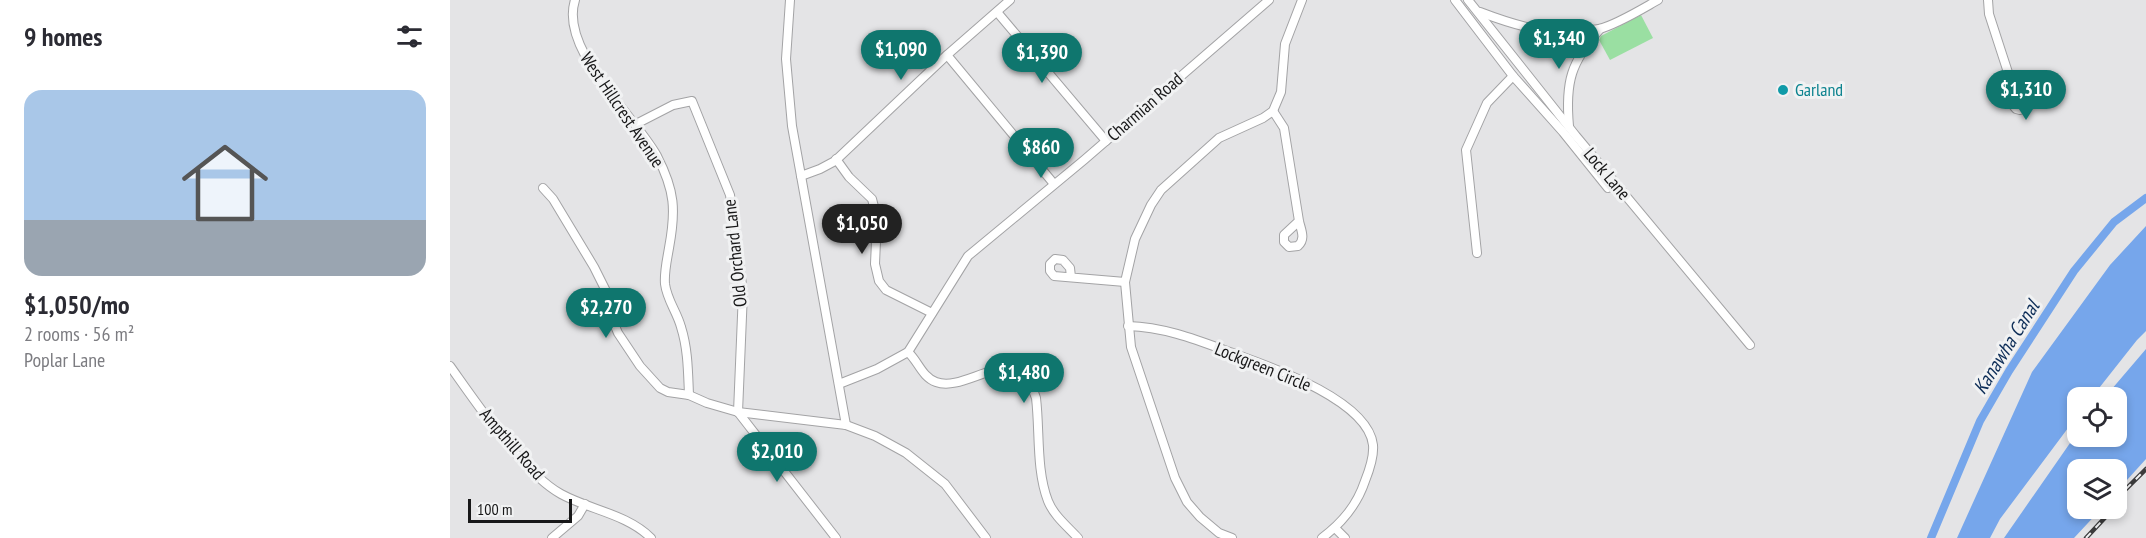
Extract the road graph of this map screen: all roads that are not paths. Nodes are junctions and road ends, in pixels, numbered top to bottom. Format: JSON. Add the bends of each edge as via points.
{"nodes":[{"id":1,"x":575,"y":0,"type":"edge"},
{"id":2,"x":790,"y":0,"type":"edge"},
{"id":3,"x":1003,"y":0,"type":"edge"},
{"id":4,"x":1010,"y":0,"type":"edge"},
{"id":5,"x":1269,"y":0,"type":"edge"},
{"id":6,"x":1302,"y":0,"type":"edge"},
{"id":7,"x":1455,"y":0,"type":"edge"},
{"id":8,"x":1468,"y":0,"type":"edge"},
{"id":9,"x":1658,"y":0,"type":"edge"},
{"id":10,"x":1988,"y":0,"type":"edge"},
{"id":11,"x":998,"y":10,"type":"junction"},
{"id":12,"x":1479,"y":12,"type":"junction"},
{"id":13,"x":1600,"y":29,"type":"junction"},
{"id":14,"x":947,"y":55,"type":"junction"},
{"id":15,"x":1513,"y":76,"type":"junction"},
{"id":16,"x":2015,"y":94,"type":"dead end"},
{"id":17,"x":1273,"y":111,"type":"junction"},
{"id":18,"x":636,"y":124,"type":"junction"},
{"id":19,"x":1569,"y":127,"type":"junction"},
{"id":20,"x":1106,"y":141,"type":"junction"},
{"id":21,"x":836,"y":159,"type":"junction"},
{"id":22,"x":801,"y":176,"type":"junction"},
{"id":23,"x":1054,"y":184,"type":"junction"},
{"id":24,"x":543,"y":188,"type":"dead end"},
{"id":25,"x":1608,"y":188,"type":"dead end"},
{"id":26,"x":1299,"y":221,"type":"dead end"},
{"id":27,"x":1477,"y":253,"type":"dead end"},
{"id":28,"x":1071,"y":277,"type":"dead end"},
{"id":29,"x":1125,"y":282,"type":"junction"},
{"id":30,"x":932,"y":313,"type":"junction"},
{"id":31,"x":1128,"y":326,"type":"junction"},
{"id":32,"x":1750,"y":345,"type":"dead end"},
{"id":33,"x":908,"y":352,"type":"junction"},
{"id":34,"x":450,"y":366,"type":"edge"},
{"id":35,"x":839,"y":384,"type":"junction"},
{"id":36,"x":688,"y":395,"type":"junction"},
{"id":37,"x":738,"y":412,"type":"junction"},
{"id":38,"x":846,"y":425,"type":"junction"},
{"id":39,"x":585,"y":504,"type":"junction"},
{"id":40,"x":1335,"y":528,"type":"junction"},
{"id":41,"x":552,"y":538,"type":"edge"},
{"id":42,"x":651,"y":538,"type":"edge"},
{"id":43,"x":836,"y":538,"type":"edge"},
{"id":44,"x":986,"y":538,"type":"edge"},
{"id":45,"x":1078,"y":538,"type":"edge"},
{"id":46,"x":1232,"y":538,"type":"edge"},
{"id":47,"x":1322,"y":538,"type":"edge"},
{"id":48,"x":1345,"y":538,"type":"edge"}],
"edges":[{"from":1,"to":18,"type":"street","name":"West Hillcrest Avenue","via":[[573,27],[582,53]]},
{"from":2,"to":22,"type":"street","via":[[787,89]]},
{"from":3,"to":11,"type":"street"},
{"from":4,"to":11,"type":"street"},
{"from":5,"to":20,"type":"street","name":"Charmian Road"},
{"from":6,"to":17,"type":"street","via":[[1285,44],[1281,92]]},
{"from":7,"to":15,"type":"street"},
{"from":8,"to":12,"type":"street","name":"Lock Lane"},
{"from":9,"to":13,"type":"street"},
{"from":10,"to":16,"type":"street"},
{"from":11,"to":14,"type":"street"},
{"from":11,"to":20,"type":"street"},
{"from":12,"to":13,"type":"street","via":[[1530,30]]},
{"from":12,"to":19,"type":"street","name":"Lock Lane"},
{"from":13,"to":19,"type":"street","via":[[1573,67],[1567,98]]},
{"from":14,"to":21,"type":"street"},
{"from":14,"to":23,"type":"street"},
{"from":15,"to":25,"type":"street"},
{"from":15,"to":27,"type":"street","via":[[1487,103],[1466,150]]},
{"from":17,"to":26,"type":"street","via":[[1284,128]]},
{"from":17,"to":29,"type":"street","via":[[1219,138],[1161,190],[1135,239]]},
{"from":18,"to":36,"type":"street","name":"West Hillcrest Avenue","via":[[668,181],[673,202],[665,286],[682,330]]},
{"from":18,"to":37,"type":"street","name":"Old Orchard Lane","via":[[673,105],[692,101],[730,195],[743,292]]},
{"from":19,"to":32,"type":"street","name":"Lock Lane"},
{"from":20,"to":23,"type":"street","name":"Charmian Road"},
{"from":21,"to":22,"type":"street"},
{"from":21,"to":30,"type":"street","via":[[872,199],[877,218],[875,264],[879,281],[886,290]]},
{"from":22,"to":35,"type":"street"},
{"from":23,"to":30,"type":"street","name":"Charmian Road","via":[[968,256]]},
{"from":24,"to":36,"type":"street","via":[[594,267],[609,297],[618,333],[640,366],[660,388]]},
{"from":28,"to":29,"type":"street"},
{"from":29,"to":31,"type":"street"},
{"from":30,"to":33,"type":"street","name":"Charmian Road"},
{"from":31,"to":40,"type":"street","name":"Lockgreen Circle","via":[[1173,332],[1286,372],[1354,412],[1373,446],[1360,495]]},
{"from":31,"to":46,"type":"street","via":[[1131,347],[1175,478],[1200,518]]},
{"from":33,"to":35,"type":"street","name":"Charmian Road"},
{"from":33,"to":45,"type":"street","via":[[928,379],[939,384],[998,369],[1025,378],[1036,398],[1048,502]]},
{"from":34,"to":39,"type":"street","name":"Ampthill Road","via":[[536,476],[561,494]]},
{"from":35,"to":38,"type":"street"},
{"from":36,"to":37,"type":"street"},
{"from":37,"to":38,"type":"street"},
{"from":37,"to":43,"type":"street"},
{"from":38,"to":44,"type":"street","via":[[884,441],[932,472],[958,499]]},
{"from":39,"to":41,"type":"street","via":[[578,516]]},
{"from":39,"to":42,"type":"street","name":"Ampthill Road","via":[[632,523]]},
{"from":40,"to":47,"type":"street","name":"Lockgreen Circle"},
{"from":40,"to":48,"type":"street"}]}
